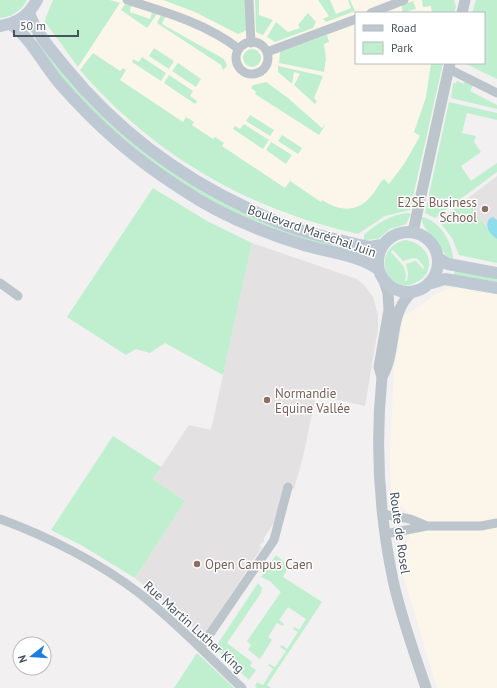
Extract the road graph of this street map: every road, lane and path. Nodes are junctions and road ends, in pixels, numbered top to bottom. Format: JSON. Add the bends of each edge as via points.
{"nodes":[{"id":1,"x":37,"y":0,"type":"edge"},
{"id":2,"x":127,"y":0,"type":"edge"},
{"id":3,"x":249,"y":0,"type":"edge"},
{"id":4,"x":404,"y":0,"type":"edge"},
{"id":5,"x":465,"y":0,"type":"edge"},
{"id":6,"x":29,"y":12,"type":"junction"},
{"id":7,"x":374,"y":12,"type":"edge"},
{"id":8,"x":462,"y":12,"type":"edge"},
{"id":9,"x":355,"y":19,"type":"edge"},
{"id":10,"x":6,"y":25,"type":"edge"},
{"id":11,"x":251,"y":43,"type":"junction"},
{"id":12,"x":239,"y":49,"type":"junction"},
{"id":13,"x":267,"y":52,"type":"junction"},
{"id":14,"x":450,"y":66,"type":"edge"},
{"id":15,"x":497,"y":93,"type":"edge"},
{"id":16,"x":413,"y":232,"type":"junction"},
{"id":17,"x":382,"y":246,"type":"junction"},
{"id":18,"x":438,"y":258,"type":"junction"},
{"id":19,"x":378,"y":269,"type":"junction"},
{"id":20,"x":497,"y":273,"type":"edge"},
{"id":21,"x":384,"y":281,"type":"junction"},
{"id":22,"x":0,"y":283,"type":"edge"},
{"id":23,"x":428,"y":284,"type":"junction"},
{"id":24,"x":497,"y":288,"type":"edge"},
{"id":25,"x":412,"y":292,"type":"junction"},
{"id":26,"x":18,"y":296,"type":"dead end"},
{"id":27,"x":382,"y":377,"type":"junction"},
{"id":28,"x":288,"y":487,"type":"dead end"},
{"id":29,"x":382,"y":514,"type":"junction"},
{"id":30,"x":0,"y":519,"type":"edge"},
{"id":31,"x":497,"y":523,"type":"edge"},
{"id":32,"x":426,"y":526,"type":"junction"},
{"id":33,"x":385,"y":534,"type":"junction"},
{"id":34,"x":201,"y":648,"type":"junction"},
{"id":35,"x":242,"y":688,"type":"edge"},
{"id":36,"x":426,"y":688,"type":"edge"}],
"edges":[{"from":1,"to":6,"type":"main road"},
{"from":2,"to":12,"type":"street","via":[[190,22],[220,36]]},
{"from":3,"to":11,"type":"street"},
{"from":4,"to":7,"type":"street"},
{"from":5,"to":8,"type":"street"},
{"from":6,"to":10,"type":"main road","via":[[21,20]]},
{"from":6,"to":17,"type":"main road","name":"Boulevard Maréchal Juin","via":[[48,45],[97,103],[140,142],[182,172],[227,198],[300,230],[370,247]]},
{"from":9,"to":13,"type":"street"},
{"from":10,"to":19,"type":"main road","name":"Boulevard Maréchal Juin","via":[[24,35],[59,82],[101,127],[180,188],[217,210],[256,228],[303,245],[365,261]]},
{"from":11,"to":12,"type":"street"},
{"from":11,"to":13,"type":"street","via":[[260,45]]},
{"from":12,"to":13,"type":"street","via":[[236,58],[239,68],[247,74],[257,74],[265,68]]},
{"from":14,"to":15,"type":"street"},
{"from":14,"to":16,"type":"street"},
{"from":16,"to":17,"type":"main road","via":[[395,234]]},
{"from":16,"to":18,"type":"main road","via":[[427,238]]},
{"from":17,"to":19,"type":"main road","via":[[378,257]]},
{"from":18,"to":20,"type":"main road","via":[[448,264]]},
{"from":18,"to":23,"type":"main road","via":[[437,269]]},
{"from":19,"to":21,"type":"main road"},
{"from":21,"to":25,"type":"main road","via":[[397,290]]},
{"from":21,"to":27,"type":"street","name":"Route de Rosel","via":[[389,310],[379,367]]},
{"from":22,"to":26,"type":"street"},
{"from":23,"to":24,"type":"main road","via":[[445,279]]},
{"from":23,"to":25,"type":"main road"},
{"from":25,"to":27,"type":"street","name":"Route de Rosel","via":[[404,299],[398,312],[388,367]]},
{"from":27,"to":29,"type":"street","name":"Route de Rosel","via":[[378,442]]},
{"from":28,"to":34,"type":"street","via":[[274,540]]},
{"from":29,"to":32,"type":"street","via":[[410,519]]},
{"from":29,"to":33,"type":"street","name":"Route de Rosel"},
{"from":30,"to":34,"type":"street","name":"Rue Martin Luther King","via":[[27,529],[108,572],[139,593]]},
{"from":31,"to":32,"type":"street","via":[[481,526]]},
{"from":32,"to":33,"type":"street"},
{"from":33,"to":36,"type":"street","name":"Route de Rosel","via":[[399,606]]},
{"from":34,"to":35,"type":"street","name":"Rue Martin Luther King"}]}
